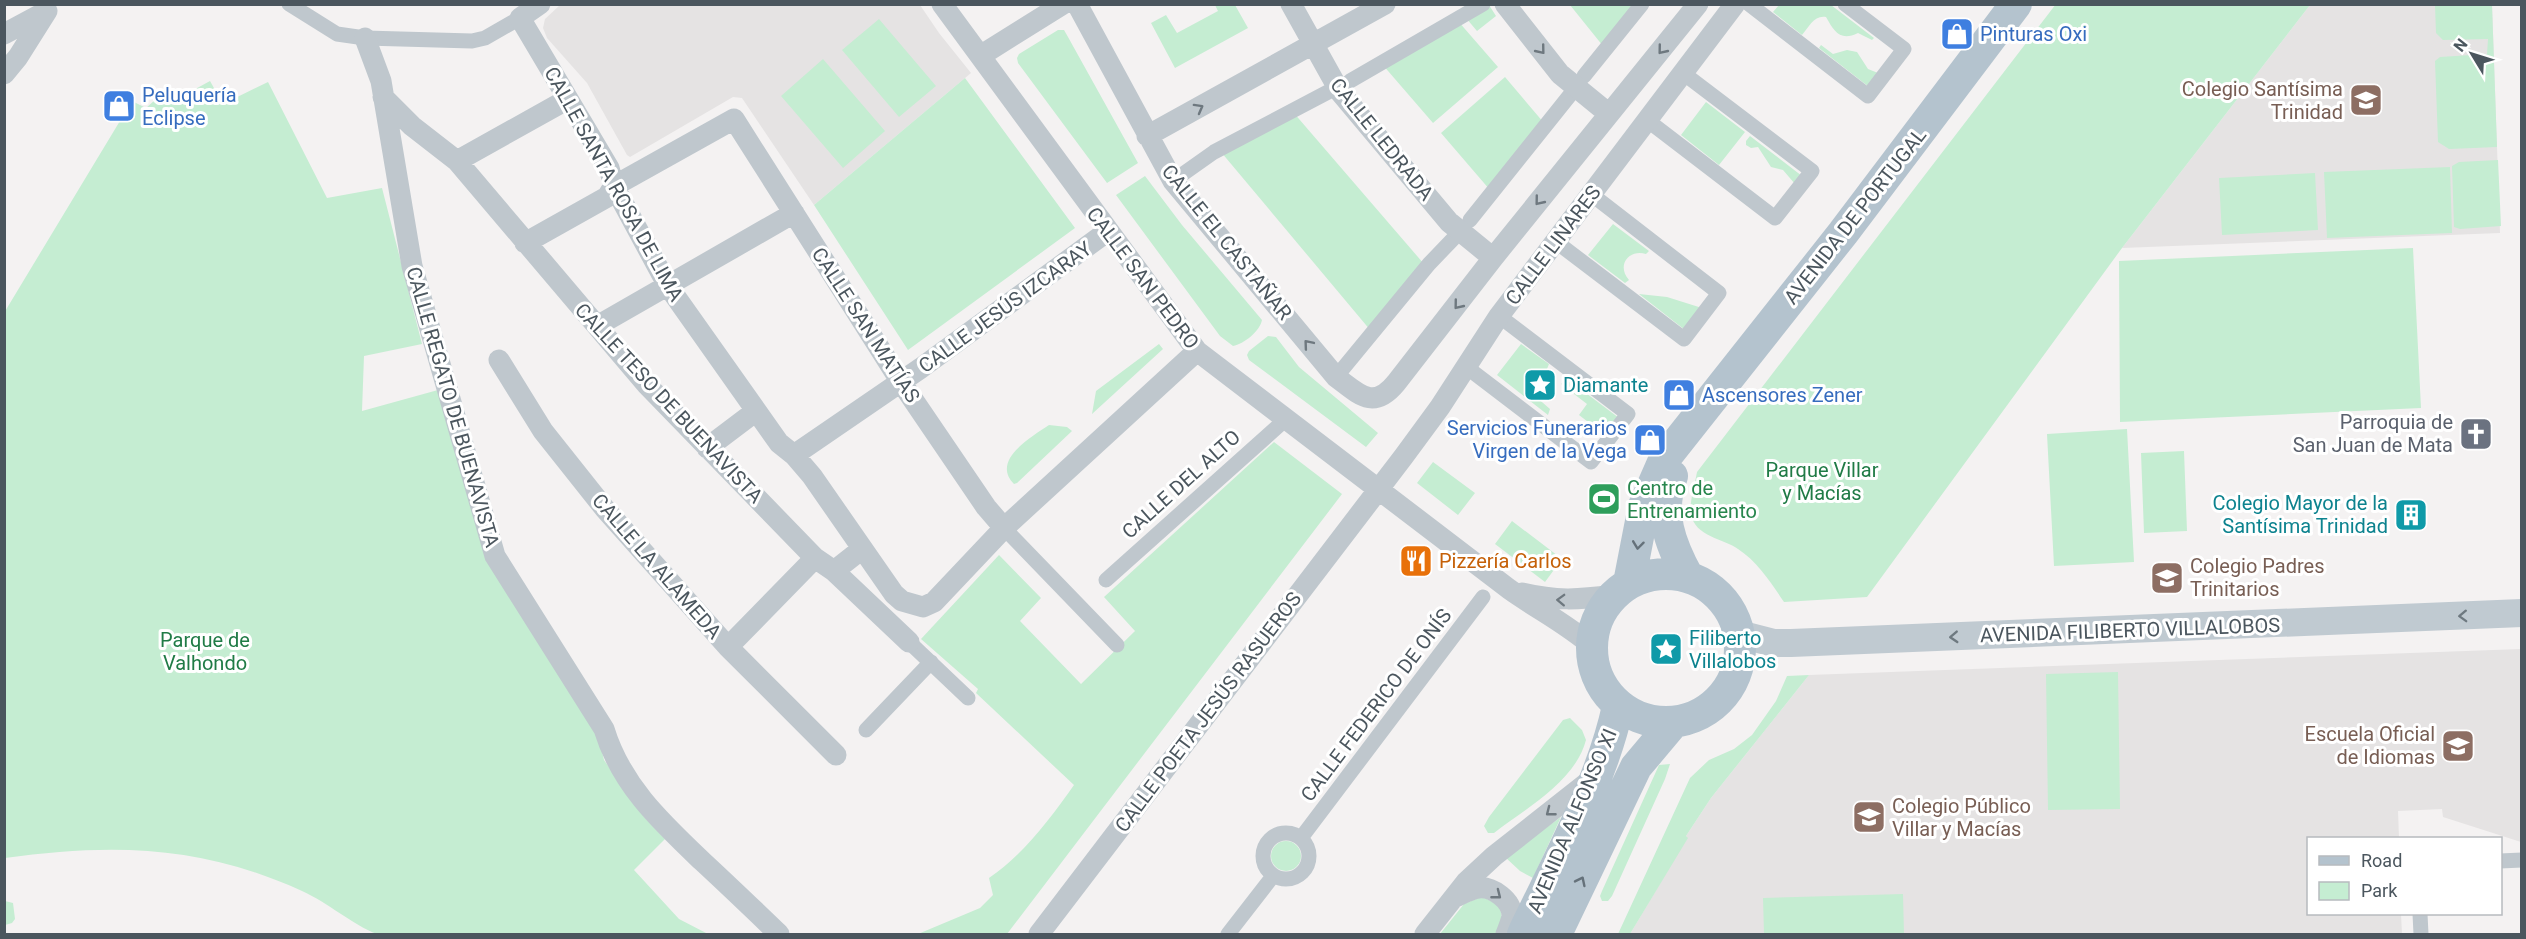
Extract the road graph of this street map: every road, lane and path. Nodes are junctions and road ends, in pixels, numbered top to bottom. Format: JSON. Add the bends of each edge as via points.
{"nodes":[{"id":1,"x":289,"y":4,"type":"edge"},
{"id":2,"x":540,"y":4,"type":"edge"},
{"id":3,"x":942,"y":4,"type":"edge"},
{"id":4,"x":1063,"y":4,"type":"edge"},
{"id":5,"x":1077,"y":4,"type":"edge"},
{"id":6,"x":1291,"y":4,"type":"edge"},
{"id":7,"x":1385,"y":4,"type":"edge"},
{"id":8,"x":1483,"y":4,"type":"edge"},
{"id":9,"x":1505,"y":4,"type":"edge"},
{"id":10,"x":1642,"y":4,"type":"edge"},
{"id":11,"x":1698,"y":4,"type":"edge"},
{"id":12,"x":1735,"y":4,"type":"edge"},
{"id":13,"x":1749,"y":4,"type":"edge"},
{"id":14,"x":1845,"y":4,"type":"edge"},
{"id":15,"x":2016,"y":4,"type":"edge"},
{"id":16,"x":41,"y":10,"type":"edge"},
{"id":17,"x":520,"y":18,"type":"junction"},
{"id":18,"x":4,"y":34,"type":"edge"},
{"id":19,"x":365,"y":38,"type":"junction"},
{"id":20,"x":1313,"y":44,"type":"junction"},
{"id":21,"x":4,"y":53,"type":"edge"},
{"id":22,"x":980,"y":56,"type":"junction"},
{"id":23,"x":4,"y":72,"type":"edge"},
{"id":24,"x":1683,"y":73,"type":"junction"},
{"id":25,"x":1584,"y":76,"type":"dead end"},
{"id":26,"x":1350,"y":81,"type":"dead end"},
{"id":27,"x":1328,"y":92,"type":"dead end"},
{"id":28,"x":1570,"y":95,"type":"dead end"},
{"id":29,"x":383,"y":97,"type":"junction"},
{"id":30,"x":568,"y":99,"type":"junction"},
{"id":31,"x":1609,"y":114,"type":"junction"},
{"id":32,"x":1647,"y":120,"type":"junction"},
{"id":33,"x":1147,"y":136,"type":"junction"},
{"id":34,"x":456,"y":161,"type":"junction"},
{"id":35,"x":1173,"y":180,"type":"junction"},
{"id":36,"x":614,"y":186,"type":"junction"},
{"id":37,"x":1591,"y":194,"type":"junction"},
{"id":38,"x":794,"y":213,"type":"junction"},
{"id":39,"x":1470,"y":220,"type":"dead end"},
{"id":40,"x":1108,"y":231,"type":"junction"},
{"id":41,"x":1453,"y":239,"type":"dead end"},
{"id":42,"x":1555,"y":241,"type":"junction"},
{"id":43,"x":525,"y":243,"type":"junction"},
{"id":44,"x":1493,"y":258,"type":"junction"},
{"id":45,"x":668,"y":286,"type":"junction"},
{"id":46,"x":1499,"y":316,"type":"junction"},
{"id":47,"x":597,"y":326,"type":"junction"},
{"id":48,"x":1197,"y":351,"type":"junction"},
{"id":49,"x":499,"y":360,"type":"dead end"},
{"id":50,"x":1465,"y":366,"type":"junction"},
{"id":51,"x":1336,"y":377,"type":"junction"},
{"id":52,"x":901,"y":382,"type":"junction"},
{"id":53,"x":1366,"y":398,"type":"joint"},
{"id":54,"x":756,"y":411,"type":"junction"},
{"id":55,"x":1285,"y":420,"type":"junction"},
{"id":56,"x":1691,"y":427,"type":"junction"},
{"id":57,"x":706,"y":448,"type":"junction"},
{"id":58,"x":794,"y":455,"type":"junction"},
{"id":59,"x":1377,"y":489,"type":"junction"},
{"id":60,"x":1004,"y":528,"type":"junction"},
{"id":61,"x":862,"y":549,"type":"junction"},
{"id":62,"x":815,"y":558,"type":"junction"},
{"id":63,"x":834,"y":572,"type":"junction"},
{"id":64,"x":1688,"y":577,"type":"junction"},
{"id":65,"x":1106,"y":580,"type":"dead end"},
{"id":66,"x":1509,"y":589,"type":"junction"},
{"id":67,"x":1621,"y":589,"type":"junction"},
{"id":68,"x":1483,"y":597,"type":"dead end"},
{"id":69,"x":2522,"y":613,"type":"edge"},
{"id":70,"x":1739,"y":634,"type":"junction"},
{"id":71,"x":909,"y":642,"type":"joint"},
{"id":72,"x":1117,"y":645,"type":"dead end"},
{"id":73,"x":1592,"y":646,"type":"junction"},
{"id":74,"x":728,"y":647,"type":"junction"},
{"id":75,"x":931,"y":662,"type":"junction"},
{"id":76,"x":968,"y":698,"type":"dead end"},
{"id":77,"x":1618,"y":706,"type":"junction"},
{"id":78,"x":1673,"y":723,"type":"junction"},
{"id":79,"x":866,"y":730,"type":"dead end"},
{"id":80,"x":836,"y":755,"type":"dead end"},
{"id":81,"x":1596,"y":776,"type":"junction"},
{"id":82,"x":1301,"y":838,"type":"junction"},
{"id":83,"x":2522,"y":860,"type":"edge"},
{"id":84,"x":2502,"y":861,"type":"edge"},
{"id":85,"x":1273,"y":876,"type":"junction"},
{"id":86,"x":1455,"y":897,"type":"junction"},
{"id":87,"x":2420,"y":915,"type":"edge"},
{"id":88,"x":780,"y":934,"type":"edge"},
{"id":89,"x":1039,"y":934,"type":"edge"},
{"id":90,"x":1228,"y":934,"type":"edge"},
{"id":91,"x":1425,"y":934,"type":"edge"},
{"id":92,"x":1506,"y":934,"type":"edge"},
{"id":93,"x":1523,"y":934,"type":"edge"},
{"id":94,"x":1556,"y":934,"type":"edge"},
{"id":95,"x":2421,"y":934,"type":"edge"}],
"edges":[{"from":1,"to":19,"type":"street","via":[[337,34]]},
{"from":2,"to":17,"type":"street"},
{"from":3,"to":22,"type":"street","name":"CALLE SAN PEDRO"},
{"from":4,"to":22,"type":"street"},
{"from":5,"to":33,"type":"street","name":"CALLE EL CASTAÑAR"},
{"from":6,"to":20,"type":"street","name":"CALLE LEDRADA"},
{"from":7,"to":20,"type":"street"},
{"from":8,"to":26,"type":"street"},
{"from":9,"to":31,"type":"street","one_way":true,"via":[[1560,74]]},
{"from":10,"to":25,"type":"street"},
{"from":11,"to":31,"type":"street","name":"CALLE LINARES","one_way":true},
{"from":12,"to":24,"type":"street","name":"CALLE LINARES"},
{"from":13,"to":14,"type":"street","via":[[1868,96],[1904,49]]},
{"from":15,"to":56,"type":"main road","name":"AVENIDA DE PORTUGAL"},
{"from":16,"to":18,"type":"street"},
{"from":16,"to":23,"type":"street","via":[[18,57]]},
{"from":17,"to":19,"type":"street","via":[[472,41]]},
{"from":17,"to":30,"type":"street","name":"CALLE SANTA ROSA DE LIMA"},
{"from":19,"to":29,"type":"street","name":"CALLE REGATO DE BUENAVISTA"},
{"from":33,"to":20,"type":"street","one_way":true},
{"from":20,"to":44,"type":"street","name":"CALLE LEDRADA","via":[[1340,92],[1434,205]]},
{"from":21,"to":23,"type":"street"},
{"from":22,"to":40,"type":"street","name":"CALLE SAN PEDRO"},
{"from":24,"to":32,"type":"street","name":"CALLE LINARES"},
{"from":24,"to":32,"type":"street","via":[[1812,171],[1775,218]]},
{"from":27,"to":35,"type":"street","via":[[1214,152]]},
{"from":28,"to":39,"type":"street"},
{"from":29,"to":34,"type":"street","name":"CALLE TESO DE BUENAVISTA"},
{"from":29,"to":88,"type":"street","name":"CALLE REGATO DE BUENAVISTA","via":[[412,266],[495,556],[604,729],[609,746],[636,794]]},
{"from":30,"to":34,"type":"street"},
{"from":30,"to":36,"type":"street","name":"CALLE SANTA ROSA DE LIMA","via":[[609,168]]},
{"from":31,"to":44,"type":"street","name":"CALLE LINARES","one_way":true},
{"from":32,"to":37,"type":"street","name":"CALLE LINARES"},
{"from":33,"to":35,"type":"street","name":"CALLE EL CASTAÑAR"},
{"from":34,"to":43,"type":"street","name":"CALLE TESO DE BUENAVISTA"},
{"from":51,"to":35,"type":"street","name":"CALLE EL CASTAÑAR","one_way":true},
{"from":36,"to":38,"type":"street","name":"CALLE SAN MATÍAS","via":[[734,119]]},
{"from":36,"to":43,"type":"street","via":[[607,197]]},
{"from":36,"to":45,"type":"street","name":"CALLE SANTA ROSA DE LIMA"},
{"from":37,"to":42,"type":"street","name":"CALLE LINARES"},
{"from":37,"to":42,"type":"street","via":[[1719,293],[1684,339]]},
{"from":38,"to":45,"type":"street"},
{"from":38,"to":52,"type":"street","name":"CALLE SAN MATÍAS"},
{"from":40,"to":48,"type":"street","name":"CALLE SAN PEDRO"},
{"from":40,"to":52,"type":"street","name":"CALLE JESÚS IZCARAY"},
{"from":41,"to":51,"type":"street"},
{"from":42,"to":46,"type":"street","name":"CALLE LINARES"},
{"from":43,"to":47,"type":"street","name":"CALLE TESO DE BUENAVISTA"},
{"from":44,"to":53,"type":"street","name":"CALLE LINARES","one_way":true,"via":[[1386,395]]},
{"from":45,"to":47,"type":"street"},
{"from":45,"to":54,"type":"street","name":"CALLE SANTA ROSA DE LIMA"},
{"from":46,"to":50,"type":"street","name":"CALLE LINARES"},
{"from":46,"to":50,"type":"street","via":[[1628,414],[1591,462]]},
{"from":47,"to":57,"type":"street","name":"CALLE TESO DE BUENAVISTA"},
{"from":48,"to":55,"type":"street","name":"CALLE SAN PEDRO"},
{"from":48,"to":60,"type":"street"},
{"from":49,"to":74,"type":"street","name":"CALLE LA ALAMEDA","via":[[543,431],[605,509]]},
{"from":50,"to":59,"type":"street","name":"CALLE LINARES","via":[[1440,407]]},
{"from":51,"to":53,"type":"street","name":"CALLE EL CASTAÑAR"},
{"from":52,"to":58,"type":"street","name":"CALLE JESÚS IZCARAY"},
{"from":52,"to":60,"type":"street","name":"CALLE SAN MATÍAS"},
{"from":54,"to":57,"type":"street"},
{"from":54,"to":58,"type":"street","name":"CALLE SANTA ROSA DE LIMA"},
{"from":55,"to":59,"type":"street","name":"CALLE SAN PEDRO"},
{"from":55,"to":65,"type":"street","name":"CALLE DEL ALTO"},
{"from":56,"to":64,"type":"main road","name":"AVENIDA DE PORTUGAL","via":[[1667,492],[1664,513],[1667,530]]},
{"from":56,"to":67,"type":"main road","name":"AVENIDA DE PORTUGAL","one_way":true,"via":[[1665,458],[1644,506]]},
{"from":57,"to":62,"type":"street","name":"CALLE TESO DE BUENAVISTA"},
{"from":58,"to":61,"type":"street","name":"CALLE SANTA ROSA DE LIMA"},
{"from":59,"to":66,"type":"street","name":"CALLE SAN PEDRO"},
{"from":59,"to":89,"type":"street","name":"CALLE POETA JESÚS RASUEROS"},
{"from":60,"to":61,"type":"street","name":"CALLE SANTA ROSA DE LIMA","via":[[934,602],[923,608],[894,594]]},
{"from":60,"to":72,"type":"street"},
{"from":61,"to":63,"type":"street"},
{"from":62,"to":63,"type":"street","name":"CALLE TESO DE BUENAVISTA"},
{"from":62,"to":74,"type":"street"},
{"from":63,"to":71,"type":"street","name":"CALLE TESO DE BUENAVISTA"},
{"from":64,"to":67,"type":"main road","via":[[1668,573],[1648,576]]},
{"from":64,"to":70,"type":"main road","via":[[1716,593],[1726,604]]},
{"from":67,"to":66,"type":"street","name":"CALLE SAN PEDRO","one_way":true,"via":[[1568,601]]},
{"from":66,"to":73,"type":"street","name":"CALLE SAN PEDRO"},
{"from":67,"to":73,"type":"main road","via":[[1597,620]]},
{"from":68,"to":82,"type":"street","name":"CALLE FEDERICO DE ONÍS"},
{"from":69,"to":70,"type":"main road","name":"AVENIDA FILIBERTO VILLALOBOS","one_way":true,"via":[[1791,643]]},
{"from":70,"to":78,"type":"main road","via":[[1737,669],[1725,693],[1706,711]]},
{"from":71,"to":75,"type":"street","name":"CALLE TESO DE BUENAVISTA"},
{"from":73,"to":77,"type":"main road","via":[[1592,663],[1599,683]]},
{"from":74,"to":80,"type":"street","name":"CALLE LA ALAMEDA"},
{"from":75,"to":76,"type":"street","name":"CALLE TESO DE BUENAVISTA"},
{"from":75,"to":79,"type":"street"},
{"from":77,"to":78,"type":"main road","via":[[1644,719]]},
{"from":77,"to":81,"type":"main road","name":"AVENIDA ALFONSO XI"},
{"from":94,"to":78,"type":"main road","name":"AVENIDA ALFONSO XI","one_way":true,"via":[[1636,767]]},
{"from":81,"to":86,"type":"street","one_way":true,"via":[[1494,856]]},
{"from":81,"to":93,"type":"main road","name":"AVENIDA ALFONSO XI"},
{"from":82,"to":85,"type":"street","via":[[1309,853],[1304,871],[1289,879]]},
{"from":82,"to":85,"type":"street","via":[[1288,832],[1268,841],[1262,856]]},
{"from":83,"to":84,"type":"street"},
{"from":85,"to":90,"type":"street"},
{"from":86,"to":91,"type":"street"},
{"from":86,"to":92,"type":"street","one_way":true,"via":[[1478,888],[1499,894],[1512,915]]},
{"from":87,"to":95,"type":"street"}]}
